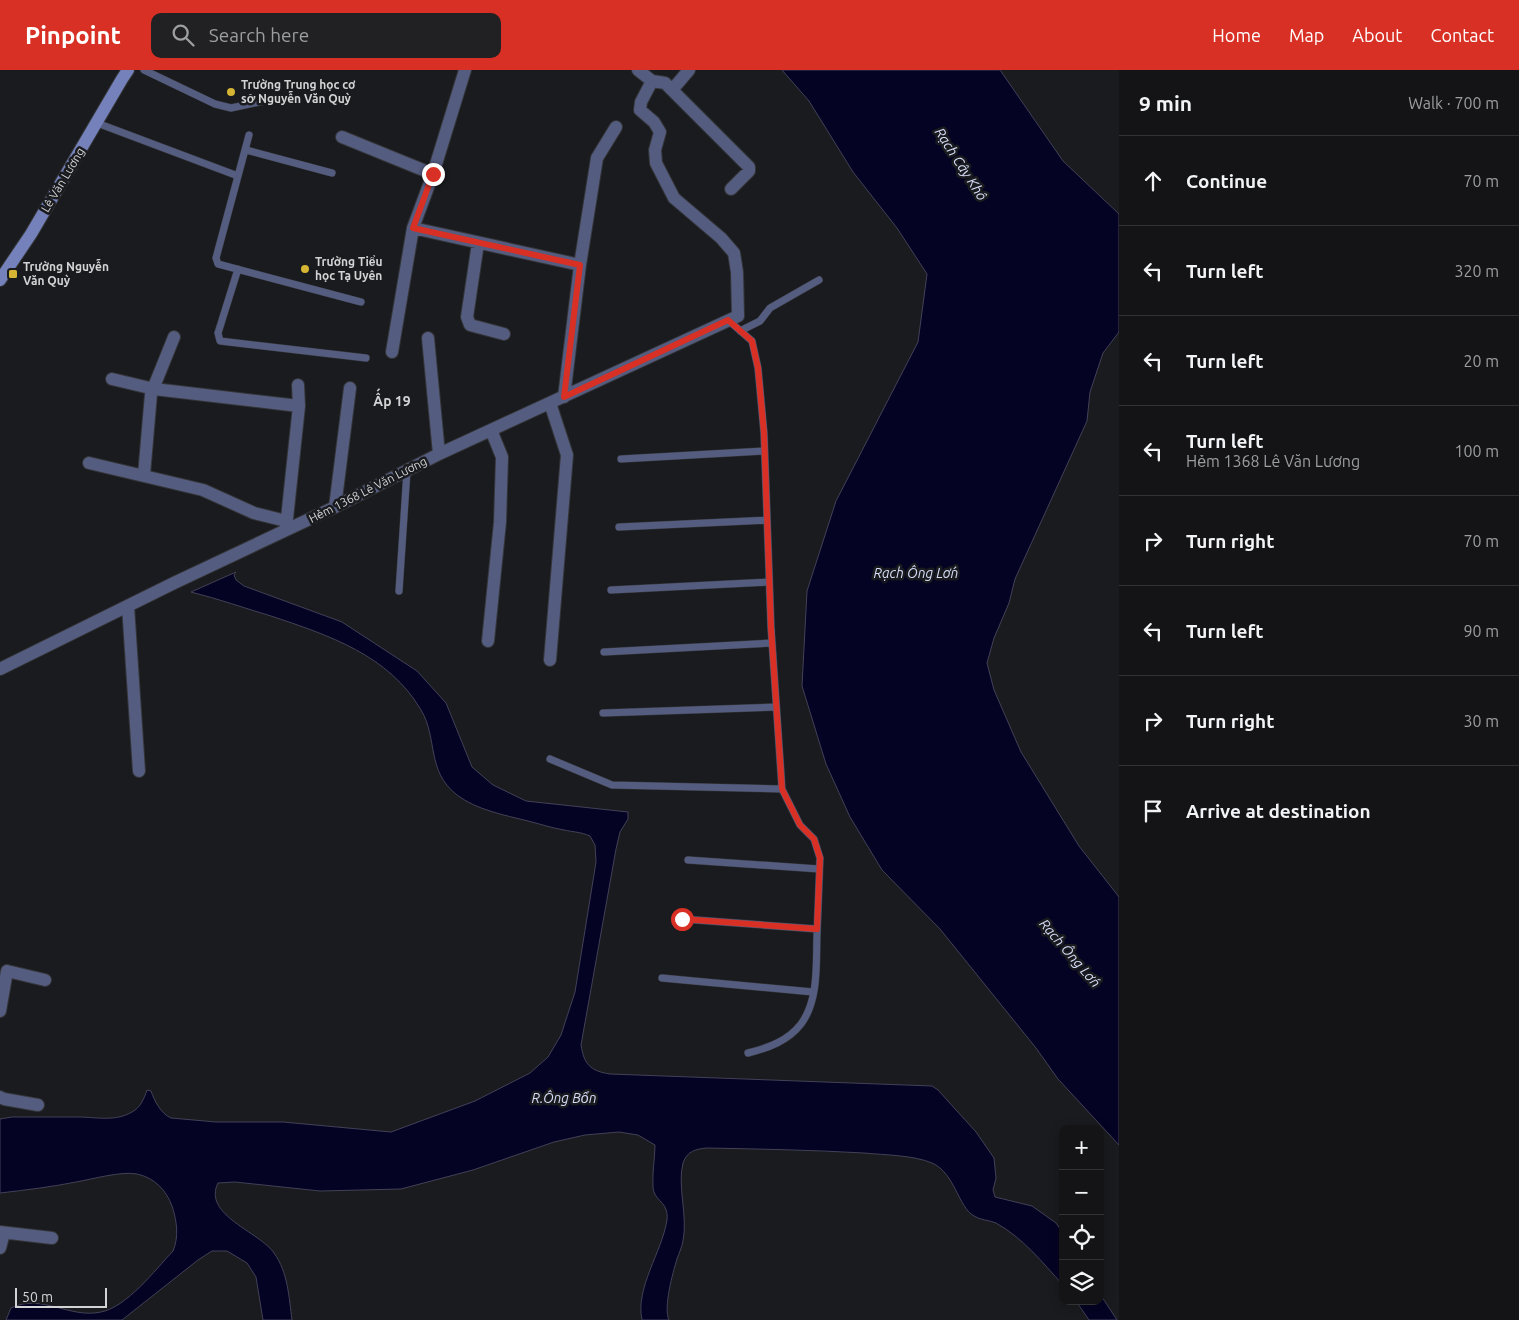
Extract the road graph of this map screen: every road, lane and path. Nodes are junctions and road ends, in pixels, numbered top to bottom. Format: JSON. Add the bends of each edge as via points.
{"nodes":[{"id":1,"x":144,"y":70,"type":"edge"},
{"id":2,"x":465,"y":70,"type":"edge"},
{"id":3,"x":638,"y":70,"type":"edge"},
{"id":4,"x":689,"y":70,"type":"edge"},
{"id":5,"x":124,"y":73,"type":"edge"},
{"id":6,"x":652,"y":81,"type":"junction"},
{"id":7,"x":672,"y":90,"type":"junction"},
{"id":8,"x":274,"y":99,"type":"dead end"},
{"id":9,"x":97,"y":123,"type":"junction"},
{"id":10,"x":616,"y":127,"type":"dead end"},
{"id":11,"x":249,"y":135,"type":"dead end"},
{"id":12,"x":342,"y":137,"type":"dead end"},
{"id":13,"x":246,"y":150,"type":"junction"},
{"id":14,"x":332,"y":173,"type":"dead end"},
{"id":15,"x":433,"y":174,"type":"junction"},
{"id":16,"x":238,"y":176,"type":"junction"},
{"id":17,"x":731,"y":189,"type":"dead end"},
{"id":18,"x":413,"y":228,"type":"junction"},
{"id":19,"x":478,"y":243,"type":"junction"},
{"id":20,"x":580,"y":265,"type":"junction"},
{"id":21,"x":238,"y":269,"type":"junction"},
{"id":22,"x":0,"y":280,"type":"edge"},
{"id":23,"x":819,"y":280,"type":"dead end"},
{"id":24,"x":361,"y":302,"type":"dead end"},
{"id":25,"x":733,"y":318,"type":"junction"},
{"id":26,"x":740,"y":331,"type":"junction"},
{"id":27,"x":504,"y":334,"type":"dead end"},
{"id":28,"x":174,"y":337,"type":"dead end"},
{"id":29,"x":428,"y":338,"type":"dead end"},
{"id":30,"x":392,"y":352,"type":"dead end"},
{"id":31,"x":366,"y":358,"type":"dead end"},
{"id":32,"x":112,"y":379,"type":"dead end"},
{"id":33,"x":298,"y":385,"type":"dead end"},
{"id":34,"x":350,"y":388,"type":"dead end"},
{"id":35,"x":154,"y":389,"type":"junction"},
{"id":36,"x":564,"y":397,"type":"junction"},
{"id":37,"x":550,"y":403,"type":"junction"},
{"id":38,"x":299,"y":406,"type":"junction"},
{"id":39,"x":491,"y":430,"type":"junction"},
{"id":40,"x":764,"y":452,"type":"junction"},
{"id":41,"x":439,"y":454,"type":"junction"},
{"id":42,"x":621,"y":458,"type":"dead end"},
{"id":43,"x":89,"y":463,"type":"dead end"},
{"id":44,"x":407,"y":471,"type":"junction"},
{"id":45,"x":144,"y":475,"type":"junction"},
{"id":46,"x":335,"y":507,"type":"junction"},
{"id":47,"x":767,"y":520,"type":"junction"},
{"id":48,"x":286,"y":526,"type":"junction"},
{"id":49,"x":619,"y":527,"type":"dead end"},
{"id":50,"x":769,"y":582,"type":"junction"},
{"id":51,"x":611,"y":590,"type":"dead end"},
{"id":52,"x":399,"y":592,"type":"dead end"},
{"id":53,"x":128,"y":606,"type":"junction"},
{"id":54,"x":488,"y":641,"type":"dead end"},
{"id":55,"x":772,"y":643,"type":"junction"},
{"id":56,"x":604,"y":652,"type":"dead end"},
{"id":57,"x":550,"y":660,"type":"dead end"},
{"id":58,"x":0,"y":669,"type":"edge"},
{"id":59,"x":776,"y":707,"type":"junction"},
{"id":60,"x":603,"y":713,"type":"dead end"},
{"id":61,"x":550,"y":759,"type":"dead end"},
{"id":62,"x":139,"y":771,"type":"dead end"},
{"id":63,"x":782,"y":789,"type":"junction"},
{"id":64,"x":688,"y":860,"type":"dead end"},
{"id":65,"x":819,"y":869,"type":"junction"},
{"id":66,"x":682,"y":919,"type":"dead end"},
{"id":67,"x":817,"y":929,"type":"junction"},
{"id":68,"x":3,"y":970,"type":"edge"},
{"id":69,"x":662,"y":978,"type":"dead end"},
{"id":70,"x":46,"y":980,"type":"dead end"},
{"id":71,"x":813,"y":992,"type":"junction"},
{"id":72,"x":0,"y":1011,"type":"edge"},
{"id":73,"x":748,"y":1053,"type":"dead end"},
{"id":74,"x":0,"y":1097,"type":"edge"},
{"id":75,"x":38,"y":1105,"type":"dead end"},
{"id":76,"x":2,"y":1232,"type":"edge"},
{"id":77,"x":52,"y":1238,"type":"dead end"},
{"id":78,"x":0,"y":1248,"type":"edge"}],
"edges":[{"from":1,"to":8,"type":"lane","via":[[215,104],[231,108]]},
{"from":2,"to":15,"type":"street"},
{"from":3,"to":6,"type":"street"},
{"from":4,"to":7,"type":"street"},
{"from":5,"to":9,"type":"main road","name":"Lê Văn Lương"},
{"from":6,"to":7,"type":"street","via":[[665,83]]},
{"from":6,"to":25,"type":"street","via":[[640,110],[660,132],[655,150],[656,163],[674,198],[734,253],[738,300]]},
{"from":7,"to":17,"type":"street","via":[[749,167],[750,171]]},
{"from":9,"to":16,"type":"lane"},
{"from":9,"to":22,"type":"main road","name":"Lê Văn Lương"},
{"from":10,"to":20,"type":"street","via":[[598,158]]},
{"from":11,"to":13,"type":"lane"},
{"from":12,"to":15,"type":"street"},
{"from":13,"to":14,"type":"lane"},
{"from":13,"to":16,"type":"lane"},
{"from":15,"to":18,"type":"street"},
{"from":16,"to":21,"type":"lane","via":[[216,258],[218,264]]},
{"from":18,"to":19,"type":"street"},
{"from":18,"to":30,"type":"street"},
{"from":19,"to":20,"type":"street"},
{"from":19,"to":27,"type":"street","via":[[467,317],[470,325]]},
{"from":20,"to":36,"type":"street"},
{"from":21,"to":24,"type":"lane"},
{"from":21,"to":31,"type":"lane","via":[[218,333],[220,341]]},
{"from":23,"to":26,"type":"lane","via":[[770,308],[760,321]]},
{"from":25,"to":26,"type":"lane"},
{"from":25,"to":36,"type":"street","name":"Hẻm 1368 Lê Văn Lương"},
{"from":26,"to":40,"type":"lane","via":[[752,341],[758,368]]},
{"from":28,"to":35,"type":"street"},
{"from":29,"to":41,"type":"street"},
{"from":32,"to":35,"type":"street"},
{"from":33,"to":38,"type":"street"},
{"from":34,"to":46,"type":"street"},
{"from":35,"to":38,"type":"street"},
{"from":35,"to":45,"type":"street"},
{"from":36,"to":37,"type":"street","name":"Hẻm 1368 Lê Văn Lương"},
{"from":37,"to":39,"type":"street","name":"Hẻm 1368 Lê Văn Lương"},
{"from":37,"to":57,"type":"street","via":[[567,455]]},
{"from":38,"to":48,"type":"street"},
{"from":39,"to":41,"type":"street","name":"Hẻm 1368 Lê Văn Lương"},
{"from":39,"to":54,"type":"street","via":[[502,457],[500,522]]},
{"from":40,"to":42,"type":"lane"},
{"from":40,"to":47,"type":"lane"},
{"from":41,"to":44,"type":"street","name":"Hẻm 1368 Lê Văn Lương"},
{"from":43,"to":45,"type":"street"},
{"from":44,"to":46,"type":"street","name":"Hẻm 1368 Lê Văn Lương"},
{"from":44,"to":52,"type":"lane"},
{"from":45,"to":48,"type":"street","via":[[203,490]]},
{"from":46,"to":48,"type":"street","name":"Hẻm 1368 Lê Văn Lương"},
{"from":47,"to":49,"type":"lane"},
{"from":47,"to":50,"type":"lane"},
{"from":48,"to":53,"type":"street","name":"Hẻm 1368 Lê Văn Lương"},
{"from":50,"to":51,"type":"lane"},
{"from":50,"to":55,"type":"lane"},
{"from":53,"to":58,"type":"street","name":"Hẻm 1368 Lê Văn Lương"},
{"from":53,"to":62,"type":"street"},
{"from":55,"to":56,"type":"lane"},
{"from":55,"to":59,"type":"lane"},
{"from":59,"to":60,"type":"lane"},
{"from":59,"to":63,"type":"lane"},
{"from":61,"to":63,"type":"lane","via":[[612,785]]},
{"from":63,"to":65,"type":"lane","via":[[800,825],[814,839],[820,858]]},
{"from":64,"to":65,"type":"lane"},
{"from":65,"to":67,"type":"lane"},
{"from":66,"to":67,"type":"lane"},
{"from":67,"to":71,"type":"lane"},
{"from":68,"to":70,"type":"street"},
{"from":68,"to":72,"type":"street"},
{"from":69,"to":71,"type":"lane"},
{"from":71,"to":73,"type":"lane","via":[[801,1024],[769,1048]]},
{"from":74,"to":75,"type":"street"},
{"from":76,"to":77,"type":"street"},
{"from":76,"to":78,"type":"street"}]}
